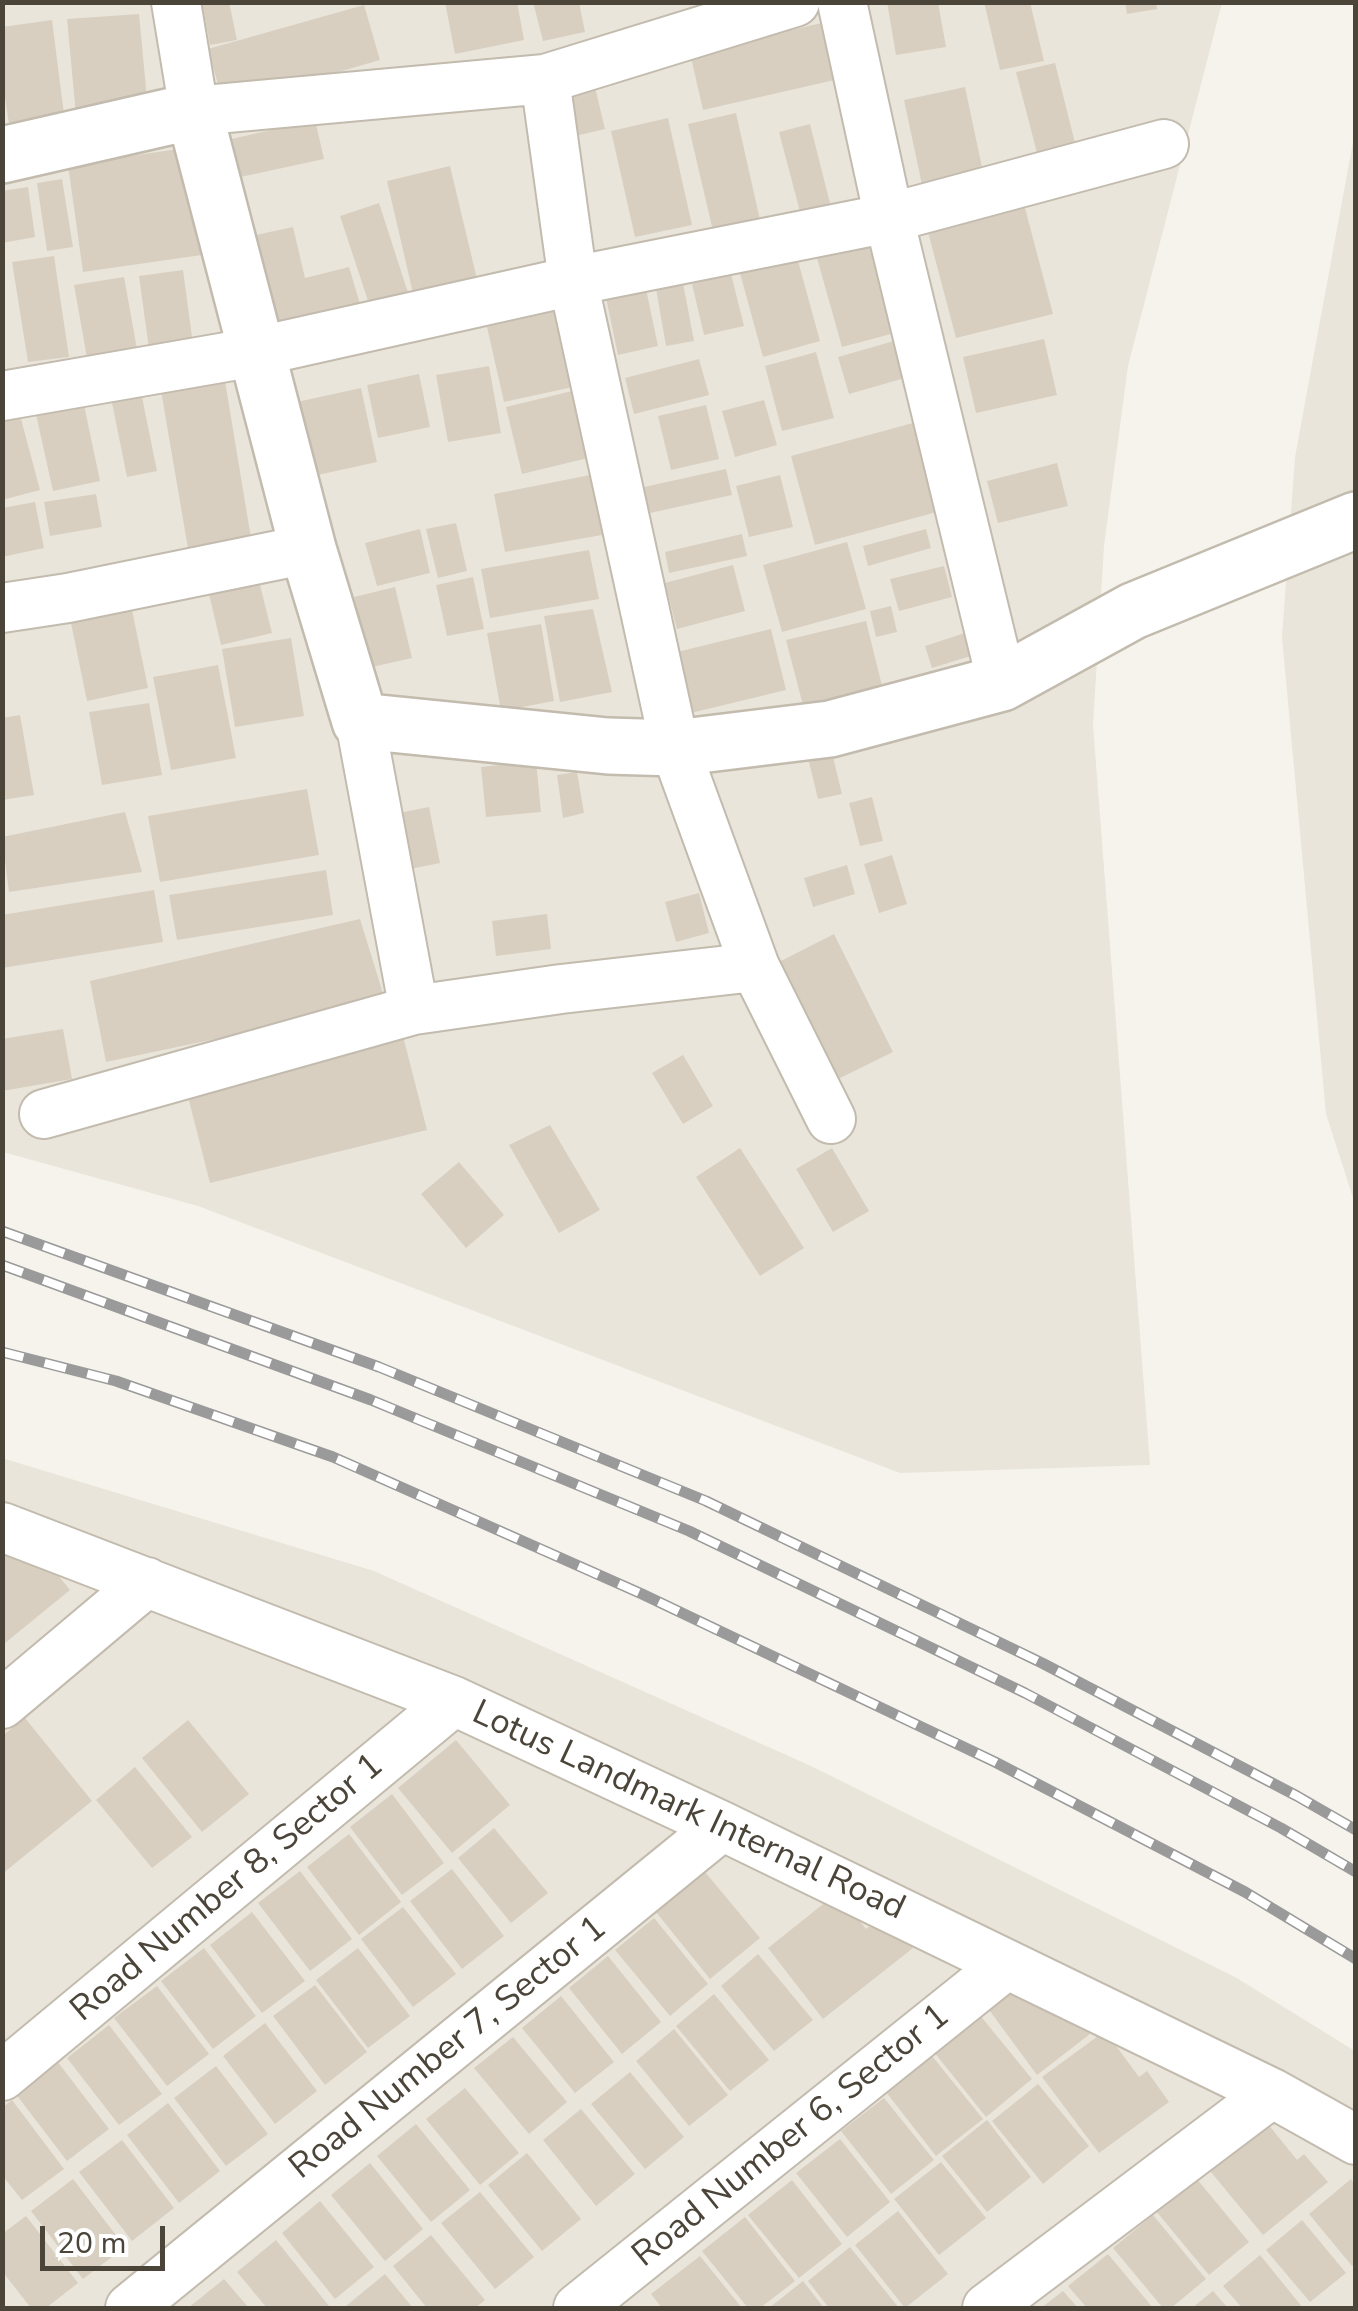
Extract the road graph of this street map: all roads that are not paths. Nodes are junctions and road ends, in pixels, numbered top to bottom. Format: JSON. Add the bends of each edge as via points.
{"nodes":[{"id":1,"x":176,"y":2,"type":"edge"},
{"id":2,"x":796,"y":2,"type":"edge"},
{"id":3,"x":842,"y":2,"type":"edge"},
{"id":4,"x":545,"y":79,"type":"junction"},
{"id":5,"x":194,"y":112,"type":"junction"},
{"id":6,"x":1164,"y":144,"type":"dead end"},
{"id":7,"x":2,"y":155,"type":"edge"},
{"id":8,"x":889,"y":218,"type":"junction"},
{"id":9,"x":573,"y":281,"type":"junction"},
{"id":10,"x":254,"y":352,"type":"junction"},
{"id":11,"x":2,"y":396,"type":"edge"},
{"id":12,"x":1356,"y":520,"type":"edge"},
{"id":13,"x":308,"y":549,"type":"junction"},
{"id":14,"x":2,"y":608,"type":"edge"},
{"id":15,"x":1002,"y":682,"type":"junction"},
{"id":16,"x":360,"y":721,"type":"junction"},
{"id":17,"x":675,"y":748,"type":"junction"},
{"id":18,"x":755,"y":968,"type":"junction"},
{"id":19,"x":414,"y":1010,"type":"junction"},
{"id":20,"x":44,"y":1114,"type":"dead end"},
{"id":21,"x":831,"y":1119,"type":"dead end"},
{"id":22,"x":2,"y":1528,"type":"edge"},
{"id":23,"x":147,"y":1582,"type":"junction"},
{"id":24,"x":454,"y":1701,"type":"junction"},
{"id":25,"x":2,"y":1704,"type":"edge"},
{"id":26,"x":722,"y":1826,"type":"junction"},
{"id":27,"x":1006,"y":1964,"type":"junction"},
{"id":28,"x":2,"y":2076,"type":"edge"},
{"id":29,"x":1272,"y":2093,"type":"junction"},
{"id":30,"x":1356,"y":2140,"type":"edge"},
{"id":31,"x":130,"y":2308,"type":"edge"},
{"id":32,"x":578,"y":2308,"type":"edge"},
{"id":33,"x":986,"y":2308,"type":"edge"}],
"edges":[{"from":1,"to":5,"type":"street"},
{"from":2,"to":4,"type":"street"},
{"from":3,"to":8,"type":"street"},
{"from":4,"to":5,"type":"street"},
{"from":4,"to":9,"type":"street"},
{"from":5,"to":7,"type":"street"},
{"from":5,"to":10,"type":"street"},
{"from":6,"to":8,"type":"street"},
{"from":8,"to":9,"type":"street"},
{"from":8,"to":15,"type":"street"},
{"from":9,"to":10,"type":"street"},
{"from":9,"to":17,"type":"street"},
{"from":10,"to":11,"type":"street"},
{"from":10,"to":13,"type":"street"},
{"from":12,"to":15,"type":"street","via":[[1133,611]]},
{"from":13,"to":14,"type":"street"},
{"from":13,"to":16,"type":"street"},
{"from":15,"to":17,"type":"street","via":[[830,729]]},
{"from":16,"to":17,"type":"street"},
{"from":16,"to":19,"type":"street"},
{"from":17,"to":18,"type":"street"},
{"from":18,"to":19,"type":"street"},
{"from":18,"to":21,"type":"street"},
{"from":19,"to":20,"type":"street"},
{"from":22,"to":23,"type":"street","name":"Lotus Landmark Internal Road"},
{"from":23,"to":24,"type":"street","name":"Lotus Landmark Internal Road"},
{"from":23,"to":25,"type":"street"},
{"from":24,"to":26,"type":"street","name":"Lotus Landmark Internal Road"},
{"from":24,"to":28,"type":"street","name":"Road Number 8, Sector 1"},
{"from":26,"to":27,"type":"street","name":"Lotus Landmark Internal Road"},
{"from":26,"to":31,"type":"street","name":"Road Number 7, Sector 1"},
{"from":27,"to":29,"type":"street","name":"Lotus Landmark Internal Road"},
{"from":27,"to":32,"type":"street","name":"Road Number 6, Sector 1"},
{"from":29,"to":30,"type":"street","name":"Lotus Landmark Internal Road"},
{"from":29,"to":33,"type":"street"}]}
